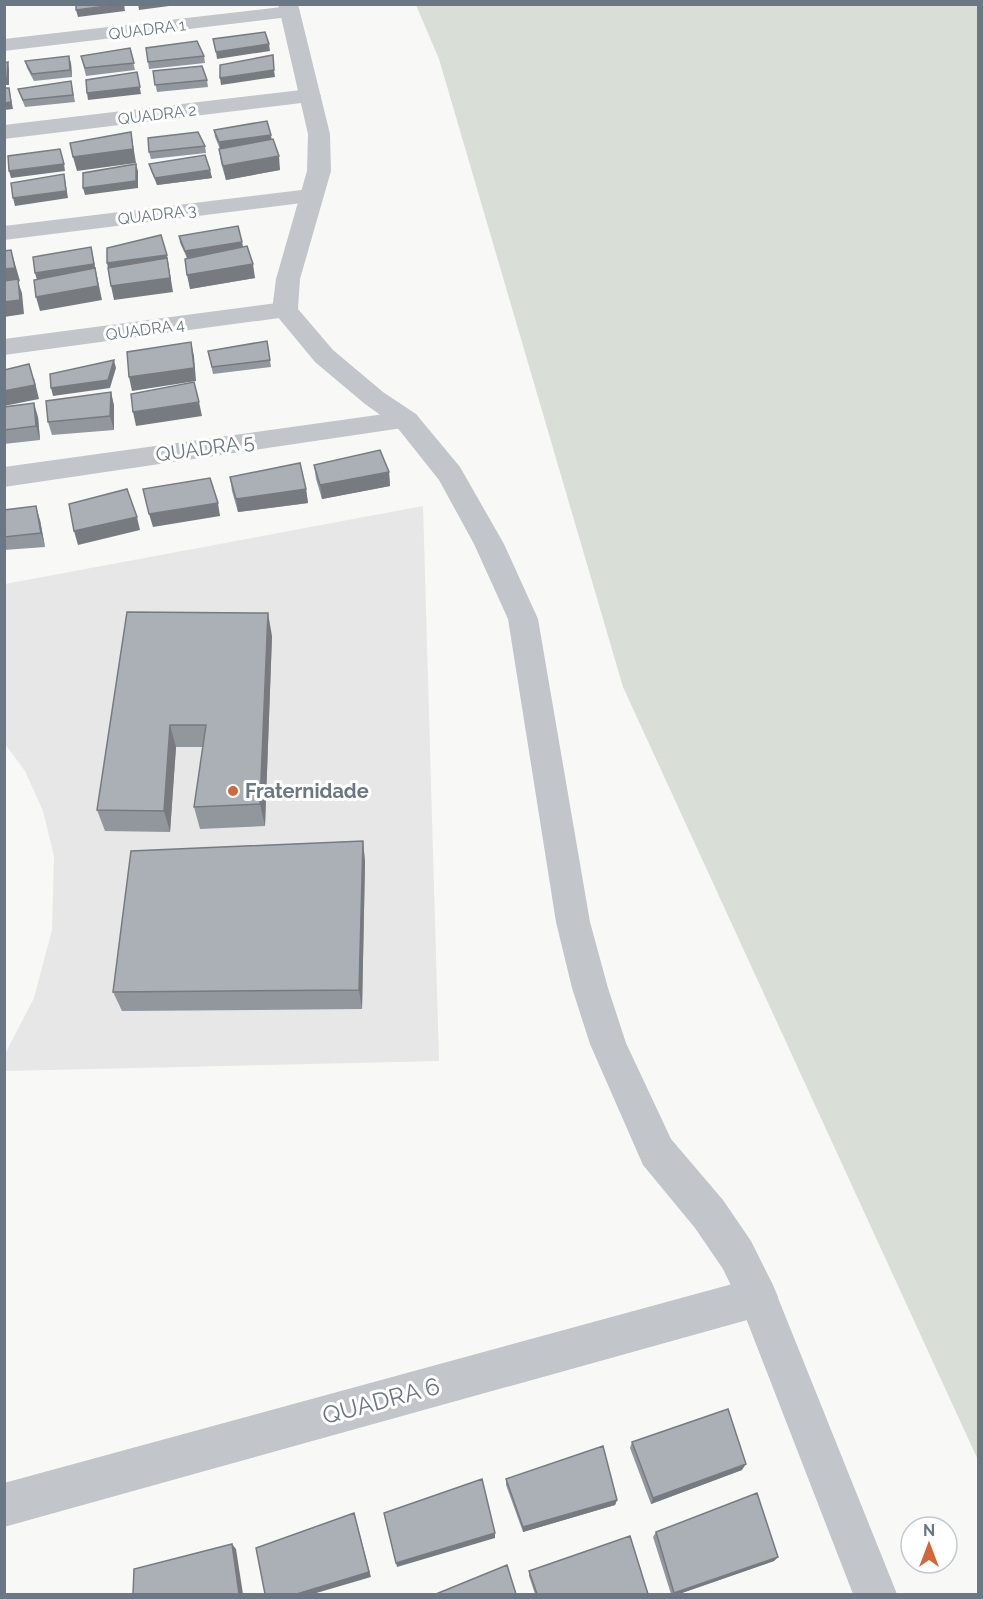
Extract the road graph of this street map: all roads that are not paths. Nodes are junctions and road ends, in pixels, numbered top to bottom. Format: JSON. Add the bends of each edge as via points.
{"nodes":[{"id":1,"x":289,"y":8,"type":"edge"},
{"id":2,"x":4,"y":45,"type":"edge"},
{"id":3,"x":310,"y":96,"type":"junction"},
{"id":4,"x":4,"y":132,"type":"edge"},
{"id":5,"x":310,"y":196,"type":"junction"},
{"id":6,"x":4,"y":233,"type":"edge"},
{"id":7,"x":285,"y":310,"type":"junction"},
{"id":8,"x":4,"y":347,"type":"edge"},
{"id":9,"x":406,"y":420,"type":"junction"},
{"id":10,"x":4,"y":477,"type":"edge"},
{"id":11,"x":758,"y":1297,"type":"junction"},
{"id":12,"x":4,"y":1505,"type":"edge"},
{"id":13,"x":875,"y":1594,"type":"edge"}],
"edges":[{"from":1,"to":2,"type":"street","name":"QUADRA 1"},
{"from":1,"to":3,"type":"street"},
{"from":3,"to":4,"type":"street","name":"QUADRA 2"},
{"from":3,"to":5,"type":"street","via":[[319,134],[319,171]]},
{"from":5,"to":6,"type":"street","name":"QUADRA 3"},
{"from":5,"to":7,"type":"street","via":[[288,279]]},
{"from":7,"to":8,"type":"street","name":"QUADRA 4"},
{"from":7,"to":9,"type":"street","via":[[324,356]]},
{"from":9,"to":10,"type":"street","name":"QUADRA 5"},
{"from":9,"to":11,"type":"street","via":[[450,474],[489,544],[523,619],[573,922],[608,1044],[657,1152],[709,1214],[737,1255]]},
{"from":11,"to":12,"type":"street","name":"QUADRA 6"},
{"from":11,"to":13,"type":"street"}]}
